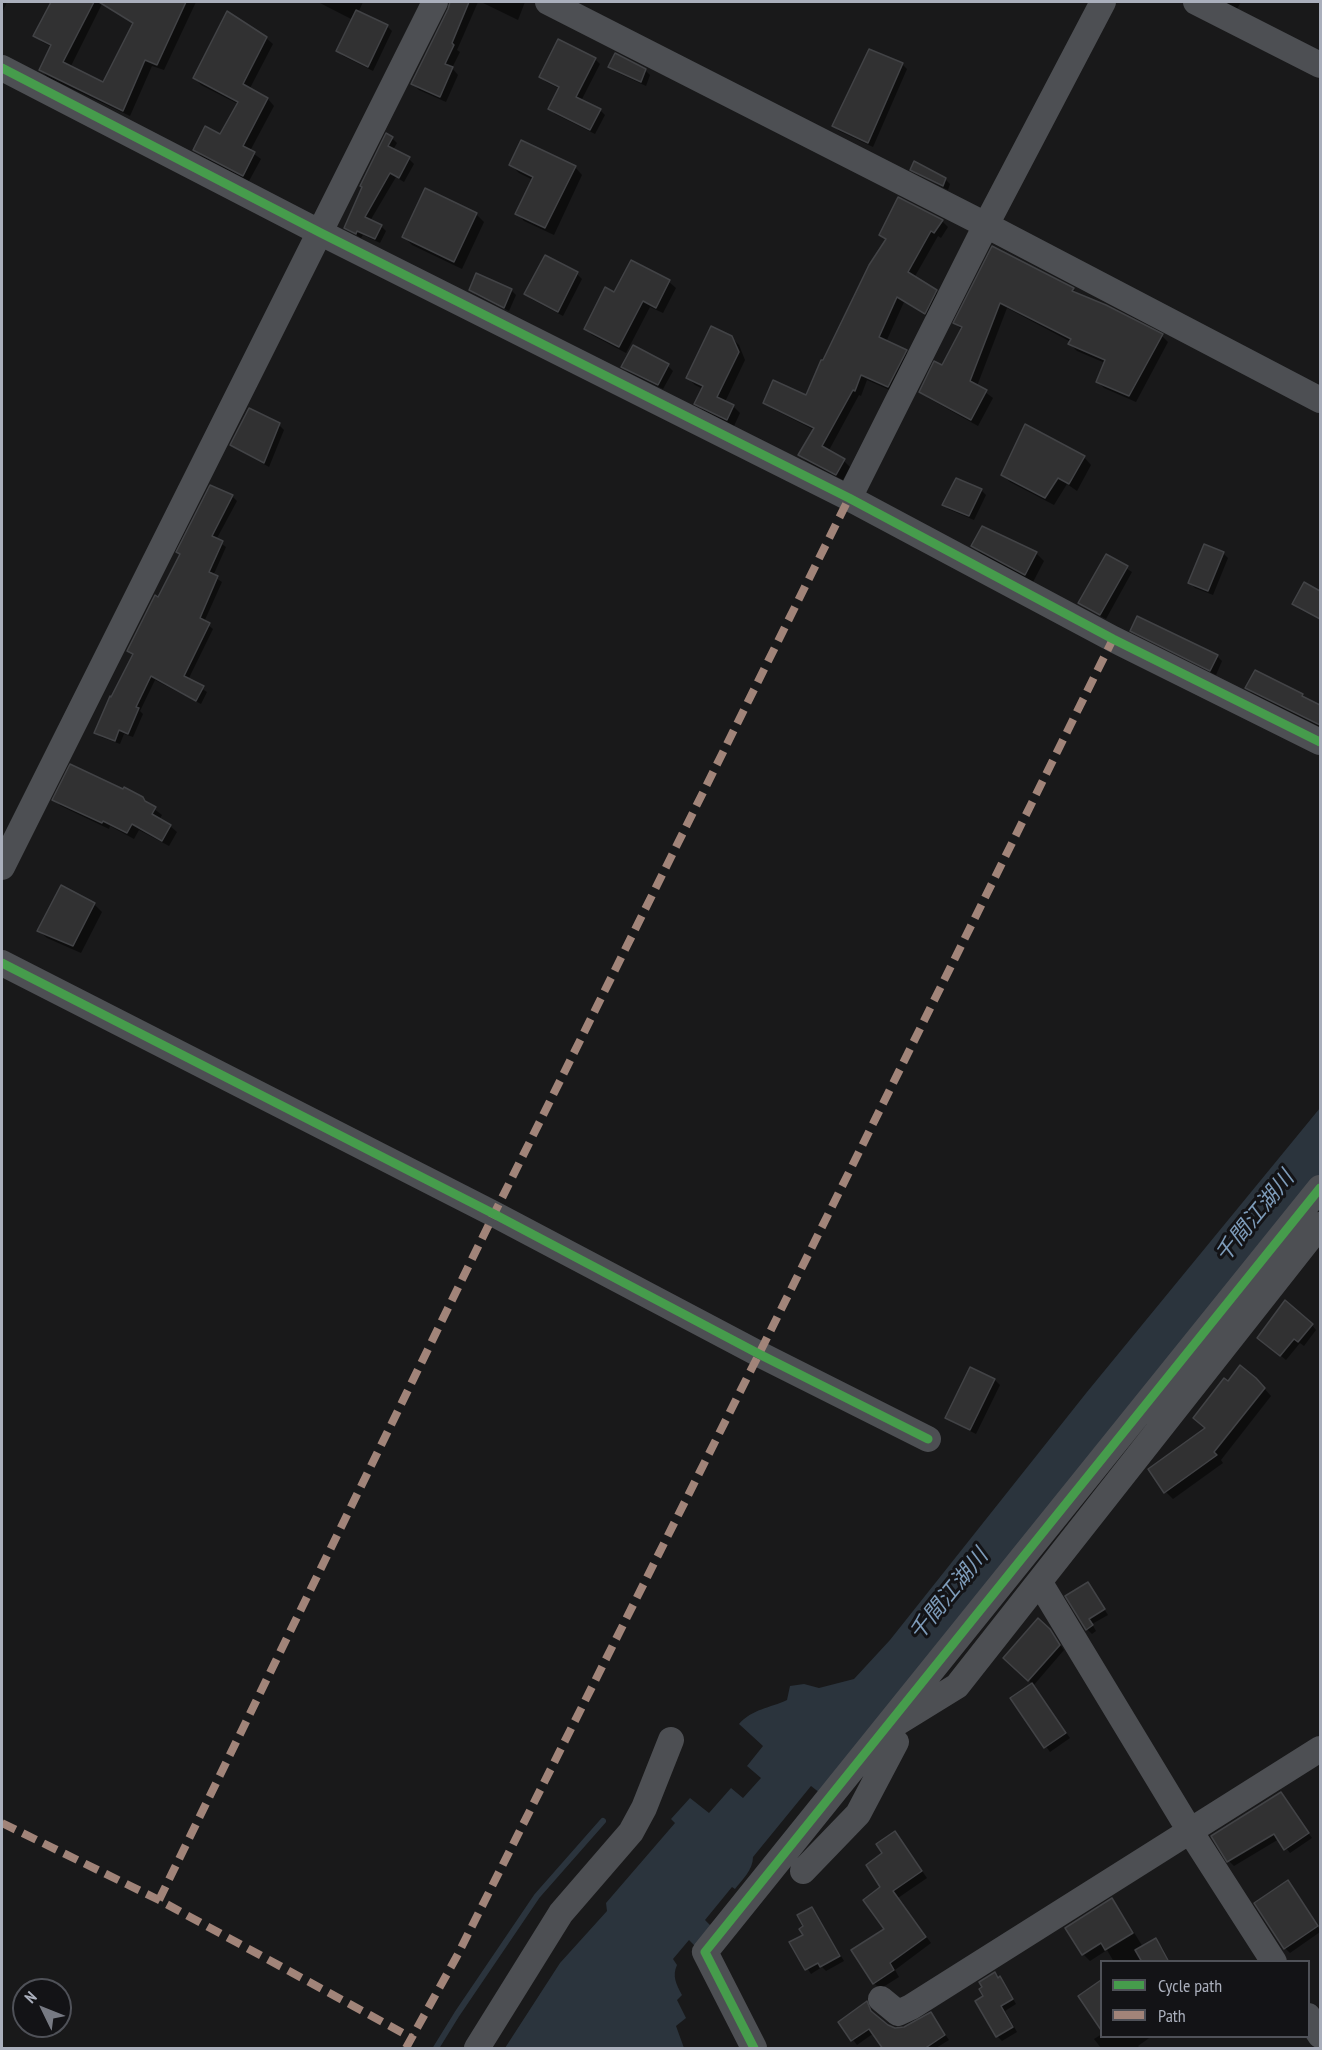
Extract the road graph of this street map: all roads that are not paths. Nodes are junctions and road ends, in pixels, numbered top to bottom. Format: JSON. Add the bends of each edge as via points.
{"nodes":[{"id":1,"x":435,"y":2,"type":"edge"},
{"id":2,"x":548,"y":2,"type":"edge"},
{"id":3,"x":1103,"y":2,"type":"edge"},
{"id":4,"x":1196,"y":2,"type":"edge"},
{"id":5,"x":1320,"y":65,"type":"edge"},
{"id":6,"x":2,"y":68,"type":"edge"},
{"id":7,"x":986,"y":225,"type":"junction"},
{"id":8,"x":321,"y":233,"type":"junction"},
{"id":9,"x":1320,"y":400,"type":"edge"},
{"id":10,"x":849,"y":498,"type":"junction"},
{"id":11,"x":1320,"y":742,"type":"edge"},
{"id":12,"x":2,"y":867,"type":"edge"},
{"id":13,"x":2,"y":963,"type":"edge"},
{"id":14,"x":1320,"y":1188,"type":"edge"},
{"id":15,"x":1320,"y":1225,"type":"edge"},
{"id":16,"x":928,"y":1439,"type":"dead end"},
{"id":17,"x":1040,"y":1582,"type":"junction"},
{"id":18,"x":884,"y":1731,"type":"junction"},
{"id":19,"x":671,"y":1740,"type":"dead end"},
{"id":20,"x":1320,"y":1749,"type":"edge"},
{"id":21,"x":1190,"y":1831,"type":"junction"},
{"id":22,"x":803,"y":1871,"type":"dead end"},
{"id":23,"x":1273,"y":1960,"type":"edge"},
{"id":24,"x":881,"y":1999,"type":"dead end"},
{"id":25,"x":1310,"y":2019,"type":"edge"},
{"id":26,"x":1320,"y":2035,"type":"edge"},
{"id":27,"x":477,"y":2049,"type":"edge"},
{"id":28,"x":754,"y":2049,"type":"edge"}],
"edges":[{"from":1,"to":8,"type":"street"},
{"from":2,"to":7,"type":"street"},
{"from":3,"to":7,"type":"street"},
{"from":4,"to":5,"type":"street"},
{"from":6,"to":8,"type":"street"},
{"from":7,"to":9,"type":"street"},
{"from":7,"to":10,"type":"street"},
{"from":8,"to":10,"type":"street"},
{"from":8,"to":12,"type":"street"},
{"from":10,"to":11,"type":"street","via":[[1113,639]]},
{"from":13,"to":16,"type":"street"},
{"from":14,"to":18,"type":"street"},
{"from":15,"to":17,"type":"street"},
{"from":17,"to":18,"type":"street","via":[[957,1686]]},
{"from":17,"to":21,"type":"street"},
{"from":18,"to":22,"type":"street","via":[[896,1742],[858,1814]]},
{"from":18,"to":28,"type":"street","via":[[705,1952]]},
{"from":19,"to":27,"type":"street","via":[[631,1832],[561,1912]]},
{"from":20,"to":21,"type":"street"},
{"from":21,"to":23,"type":"street"},
{"from":21,"to":24,"type":"street","via":[[911,2007],[898,2013]]},
{"from":25,"to":26,"type":"street"}]}
